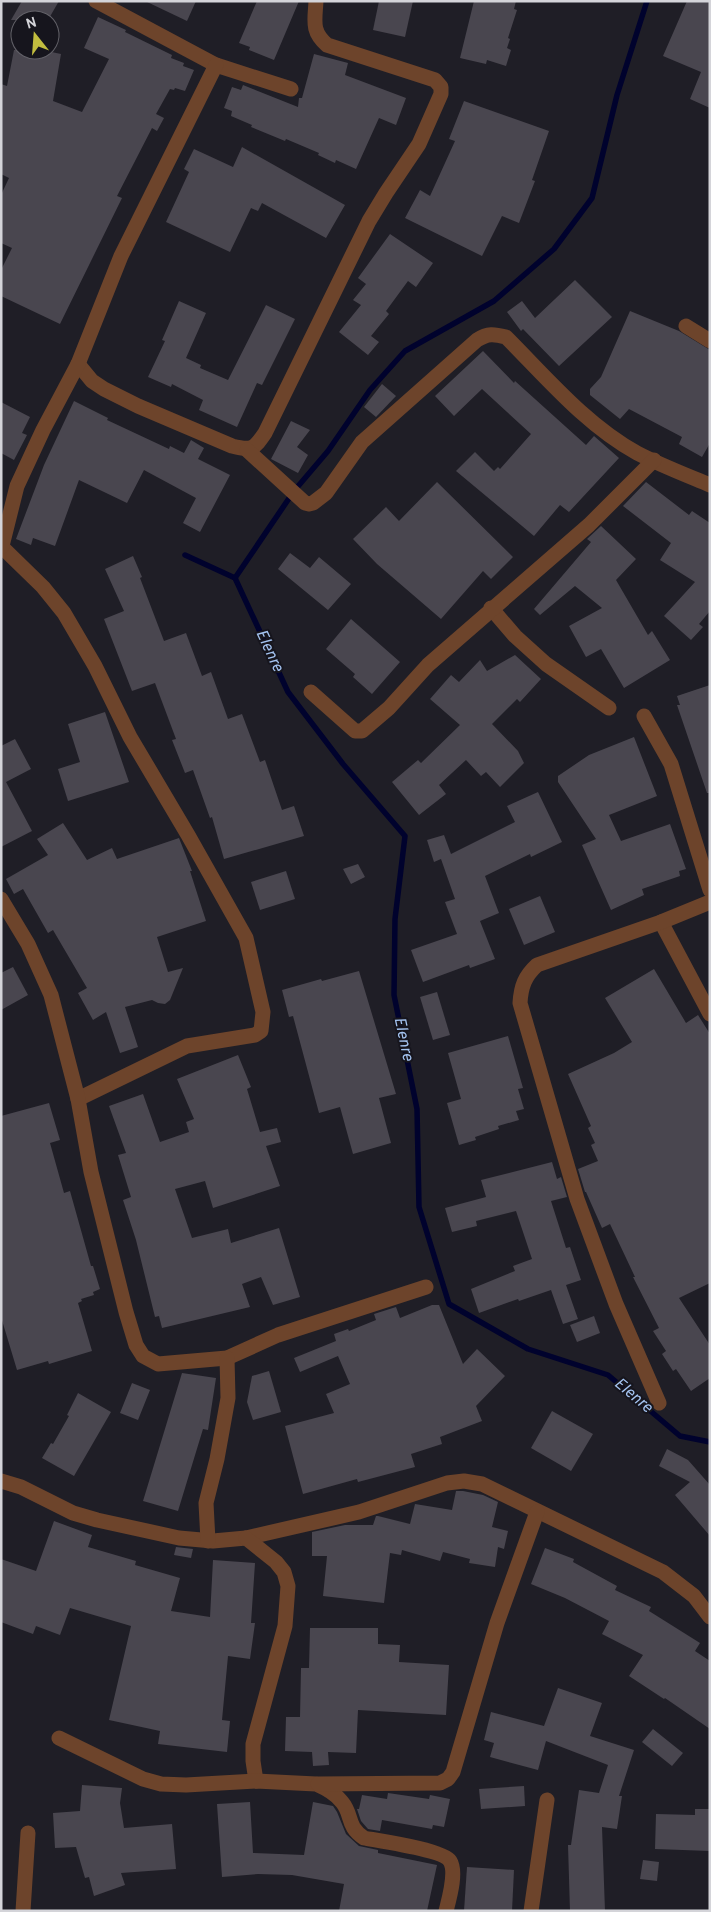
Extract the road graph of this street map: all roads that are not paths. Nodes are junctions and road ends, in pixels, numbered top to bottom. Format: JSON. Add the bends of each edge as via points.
{"nodes":[{"id":1,"x":96,"y":1,"type":"edge"},
{"id":2,"x":316,"y":1,"type":"edge"},
{"id":3,"x":216,"y":65,"type":"junction"},
{"id":4,"x":291,"y":89,"type":"dead end"},
{"id":5,"x":686,"y":326,"type":"dead end"},
{"id":6,"x":710,"y":341,"type":"edge"},
{"id":7,"x":78,"y":364,"type":"junction"},
{"id":8,"x":247,"y":450,"type":"junction"},
{"id":9,"x":654,"y":460,"type":"junction"},
{"id":10,"x":710,"y":485,"type":"edge"},
{"id":11,"x":1,"y":546,"type":"edge"},
{"id":12,"x":491,"y":608,"type":"junction"},
{"id":13,"x":311,"y":692,"type":"dead end"},
{"id":14,"x":609,"y":708,"type":"dead end"},
{"id":15,"x":644,"y":716,"type":"dead end"},
{"id":16,"x":710,"y":890,"type":"edge"},
{"id":17,"x":1,"y":899,"type":"edge"},
{"id":18,"x":710,"y":902,"type":"edge"},
{"id":19,"x":661,"y":922,"type":"junction"},
{"id":20,"x":710,"y":1014,"type":"edge"},
{"id":21,"x":78,"y":1099,"type":"junction"},
{"id":22,"x":426,"y":1287,"type":"dead end"},
{"id":23,"x":227,"y":1358,"type":"junction"},
{"id":24,"x":660,"y":1403,"type":"dead end"},
{"id":25,"x":1,"y":1481,"type":"edge"},
{"id":26,"x":537,"y":1512,"type":"junction"},
{"id":27,"x":246,"y":1538,"type":"junction"},
{"id":28,"x":208,"y":1541,"type":"junction"},
{"id":29,"x":710,"y":1617,"type":"edge"},
{"id":30,"x":59,"y":1738,"type":"dead end"},
{"id":31,"x":256,"y":1781,"type":"junction"},
{"id":32,"x":316,"y":1784,"type":"junction"},
{"id":33,"x":547,"y":1800,"type":"dead end"},
{"id":34,"x":28,"y":1833,"type":"dead end"},
{"id":35,"x":23,"y":1911,"type":"edge"},
{"id":36,"x":446,"y":1911,"type":"edge"},
{"id":37,"x":531,"y":1911,"type":"edge"}],
"edges":[{"from":1,"to":3,"type":"street"},
{"from":2,"to":8,"type":"street","via":[[314,26],[318,37],[327,45],[435,80],[442,94],[419,144],[369,221],[265,433],[256,446]]},
{"from":3,"to":4,"type":"street"},
{"from":3,"to":7,"type":"street","via":[[121,256]]},
{"from":5,"to":6,"type":"street"},
{"from":7,"to":8,"type":"street","via":[[104,389],[189,428]]},
{"from":7,"to":11,"type":"street","via":[[17,486]]},
{"from":8,"to":9,"type":"street","via":[[305,503],[313,503],[326,493],[362,442],[477,340],[493,334],[506,337],[602,429],[636,453]]},
{"from":9,"to":10,"type":"street"},
{"from":9,"to":12,"type":"street","via":[[589,524]]},
{"from":11,"to":21,"type":"street","via":[[43,587],[64,613],[95,666],[130,737],[246,938],[264,1012],[261,1032],[255,1036],[187,1046]]},
{"from":12,"to":13,"type":"street","via":[[362,731],[355,731]]},
{"from":12,"to":14,"type":"street","via":[[546,664]]},
{"from":15,"to":16,"type":"street","via":[[671,764]]},
{"from":17,"to":21,"type":"street","via":[[28,944],[51,995]]},
{"from":18,"to":19,"type":"street"},
{"from":19,"to":20,"type":"street"},
{"from":19,"to":24,"type":"street","via":[[537,965],[521,989],[520,1003],[578,1199],[616,1304]]},
{"from":21,"to":23,"type":"street","via":[[91,1172],[136,1346],[143,1356],[158,1364]]},
{"from":22,"to":23,"type":"street","via":[[278,1335]]},
{"from":23,"to":28,"type":"street","via":[[228,1398],[206,1503]]},
{"from":25,"to":28,"type":"street","via":[[21,1487],[73,1513],[97,1520]]},
{"from":26,"to":27,"type":"street","via":[[482,1484],[464,1481],[446,1483],[359,1512]]},
{"from":26,"to":29,"type":"street","via":[[664,1572],[694,1596]]},
{"from":26,"to":32,"type":"street","via":[[496,1624],[453,1772],[448,1779],[440,1783]]},
{"from":27,"to":28,"type":"street"},
{"from":27,"to":31,"type":"street","via":[[276,1562],[284,1572],[288,1586],[284,1626],[253,1744]]},
{"from":30,"to":31,"type":"street","via":[[161,1784]]},
{"from":31,"to":32,"type":"street"},
{"from":32,"to":36,"type":"street","via":[[343,1802],[350,1824],[364,1838],[426,1850],[447,1858],[451,1862],[452,1887]]},
{"from":33,"to":37,"type":"street"},
{"from":34,"to":35,"type":"street"}]}
